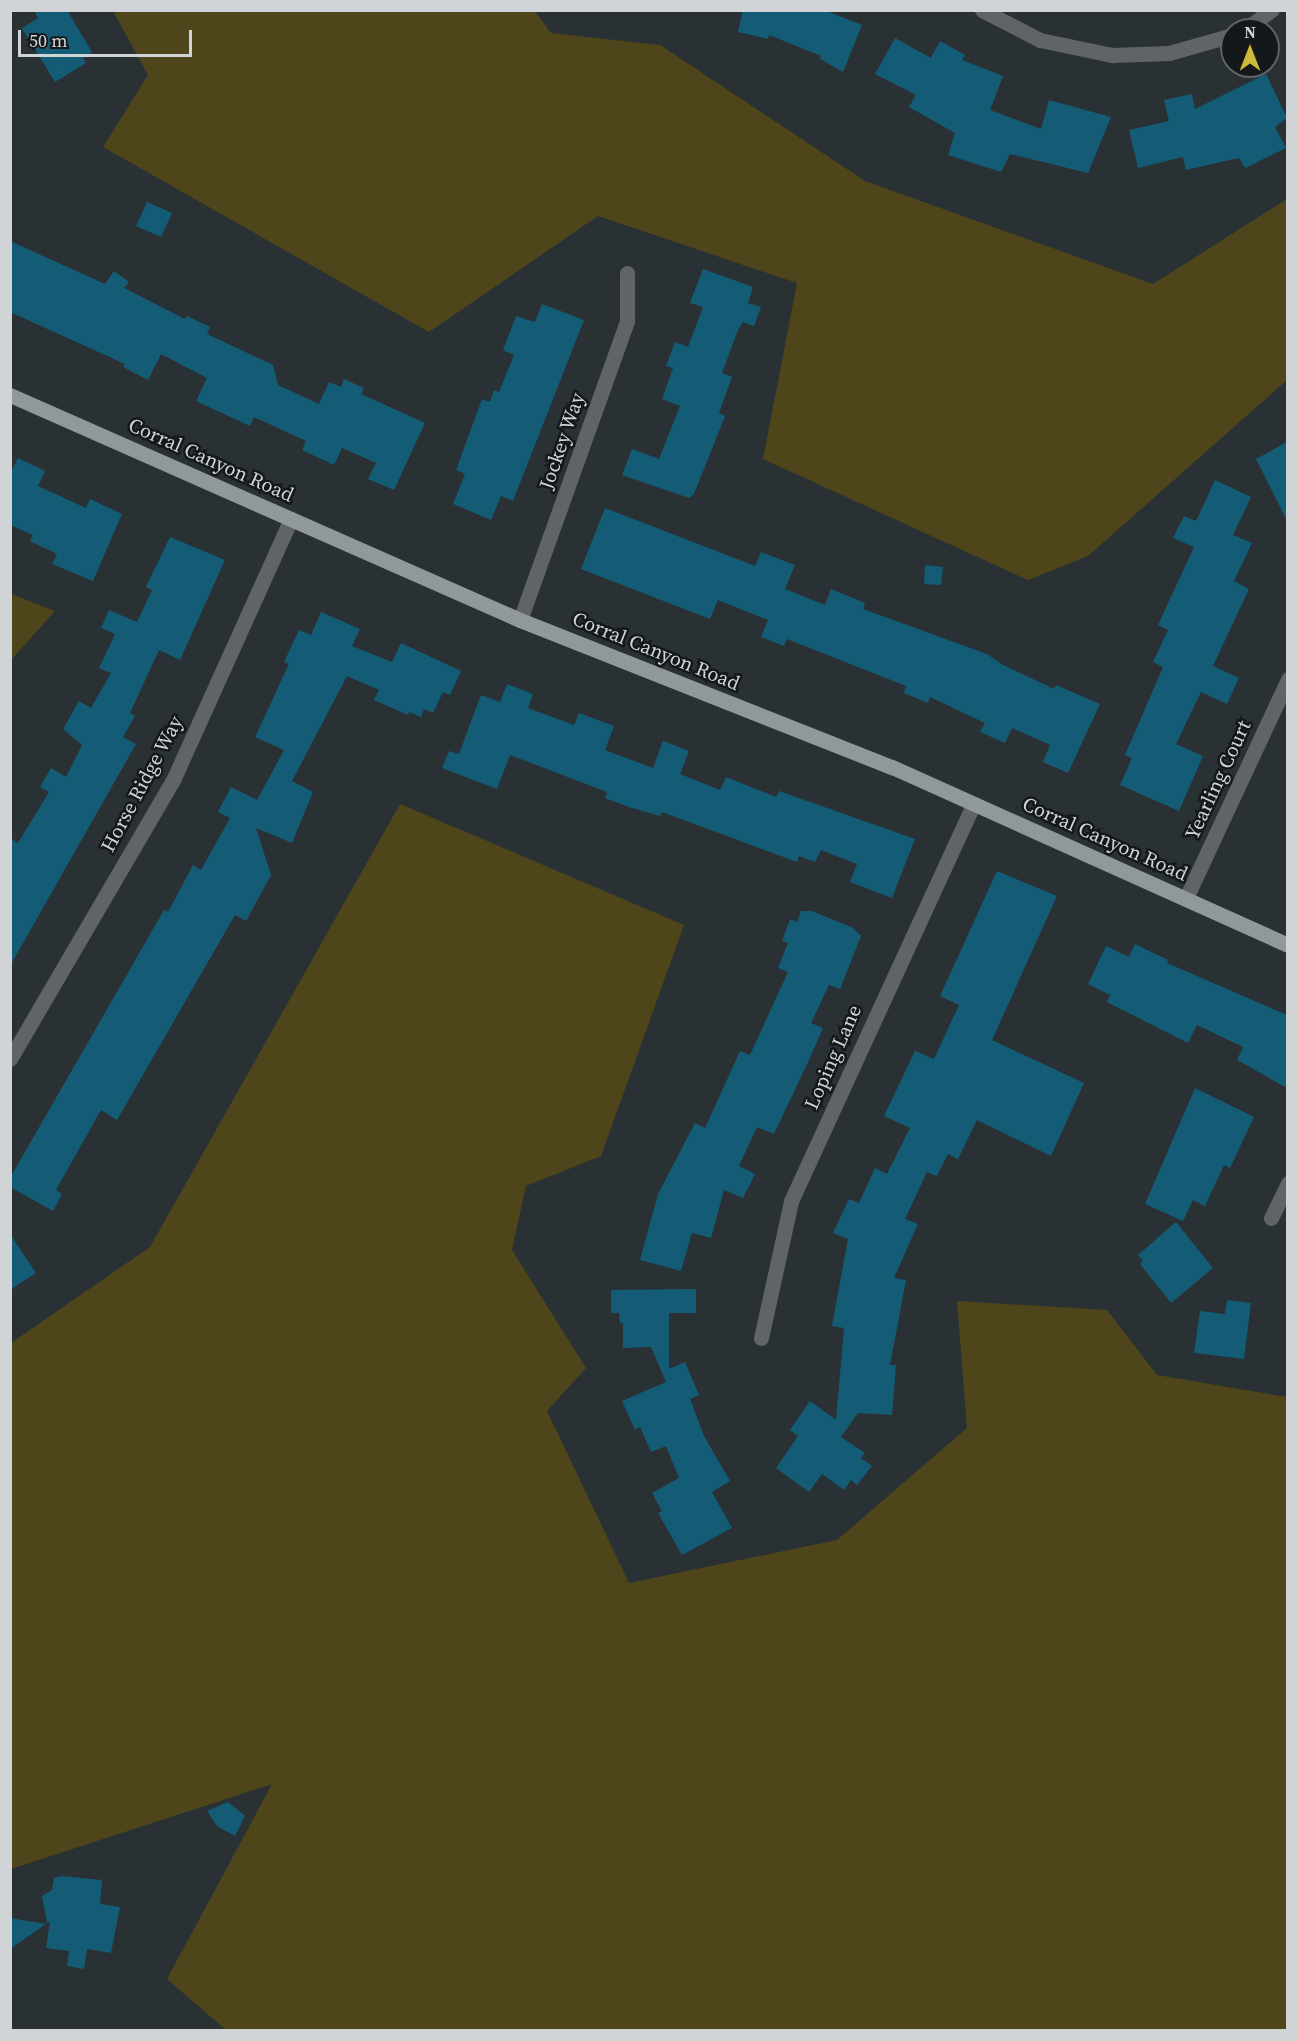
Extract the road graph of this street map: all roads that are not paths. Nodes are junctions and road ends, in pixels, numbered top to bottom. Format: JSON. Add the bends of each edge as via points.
{"nodes":[{"id":1,"x":982,"y":10,"type":"edge"},
{"id":2,"x":1220,"y":38,"type":"edge"},
{"id":3,"x":627,"y":273,"type":"dead end"},
{"id":4,"x":10,"y":394,"type":"edge"},
{"id":5,"x":291,"y":519,"type":"junction"},
{"id":6,"x":520,"y":620,"type":"junction"},
{"id":7,"x":1287,"y":679,"type":"edge"},
{"id":8,"x":974,"y":804,"type":"junction"},
{"id":9,"x":1186,"y":898,"type":"junction"},
{"id":10,"x":1287,"y":945,"type":"edge"},
{"id":11,"x":10,"y":1059,"type":"edge"},
{"id":12,"x":1287,"y":1183,"type":"edge"},
{"id":13,"x":1271,"y":1218,"type":"dead end"},
{"id":14,"x":761,"y":1338,"type":"dead end"}],
"edges":[{"from":1,"to":2,"type":"street","via":[[1055,45],[1112,55],[1169,53]]},
{"from":3,"to":6,"type":"street","name":"Jockey Way","via":[[627,321]]},
{"from":4,"to":5,"type":"main road","name":"Corral Canyon Road"},
{"from":5,"to":6,"type":"main road","name":"Corral Canyon Road"},
{"from":5,"to":11,"type":"street","name":"Horse Ridge Way","via":[[174,778]]},
{"from":6,"to":8,"type":"main road","name":"Corral Canyon Road","via":[[892,766]]},
{"from":7,"to":9,"type":"street","name":"Yearling Court"},
{"from":8,"to":9,"type":"main road","name":"Corral Canyon Road"},
{"from":8,"to":14,"type":"street","name":"Loping Lane","via":[[791,1201]]},
{"from":9,"to":10,"type":"main road","name":"Corral Canyon Road"},
{"from":12,"to":13,"type":"street"}]}
